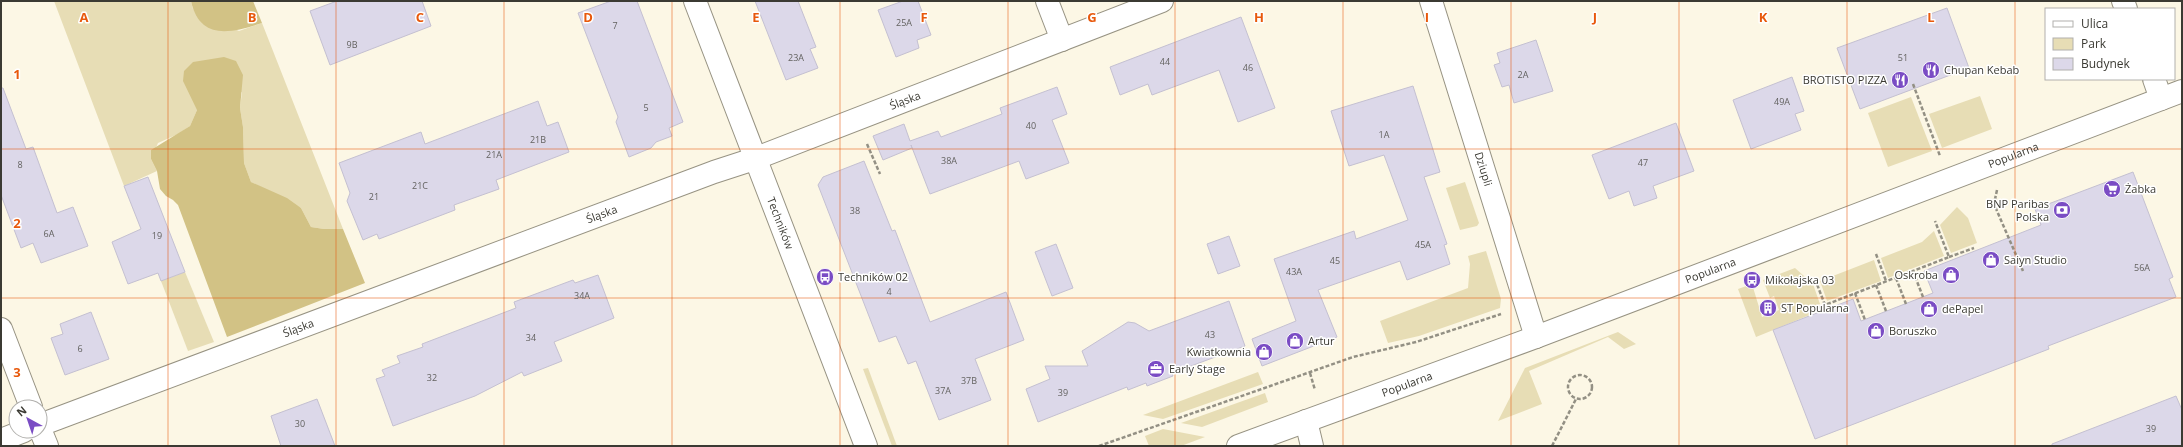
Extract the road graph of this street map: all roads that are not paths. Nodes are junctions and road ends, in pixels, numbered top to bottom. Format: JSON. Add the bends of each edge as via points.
{"nodes":[{"id":1,"x":695,"y":1,"type":"edge"},
{"id":2,"x":1047,"y":1,"type":"edge"},
{"id":3,"x":1162,"y":1,"type":"edge"},
{"id":4,"x":1431,"y":1,"type":"edge"},
{"id":5,"x":1062,"y":40,"type":"junction"},
{"id":6,"x":2154,"y":80,"type":"edge"},
{"id":7,"x":2182,"y":92,"type":"edge"},
{"id":8,"x":2161,"y":99,"type":"junction"},
{"id":9,"x":754,"y":159,"type":"junction"},
{"id":10,"x":1,"y":329,"type":"edge"},
{"id":11,"x":1536,"y":337,"type":"junction"},
{"id":12,"x":29,"y":399,"type":"edge"},
{"id":13,"x":1306,"y":421,"type":"junction"},
{"id":14,"x":48,"y":422,"type":"edge"},
{"id":15,"x":866,"y":446,"type":"edge"},
{"id":16,"x":1238,"y":446,"type":"edge"},
{"id":17,"x":1312,"y":446,"type":"edge"}],
"edges":[{"from":1,"to":9,"type":"street","name":"Techników"},
{"from":2,"to":5,"type":"street"},
{"from":3,"to":5,"type":"street","name":"Śląska"},
{"from":4,"to":11,"type":"street","name":"Dziupli"},
{"from":5,"to":9,"type":"street","name":"Śląska"},
{"from":6,"to":8,"type":"street"},
{"from":7,"to":8,"type":"street","name":"Popularna"},
{"from":8,"to":11,"type":"street","name":"Popularna"},
{"from":9,"to":14,"type":"street","name":"Śląska"},
{"from":9,"to":15,"type":"street","name":"Techników"},
{"from":10,"to":12,"type":"street"},
{"from":11,"to":13,"type":"street","name":"Popularna"},
{"from":13,"to":16,"type":"street","name":"Popularna"},
{"from":13,"to":17,"type":"street"}]}
